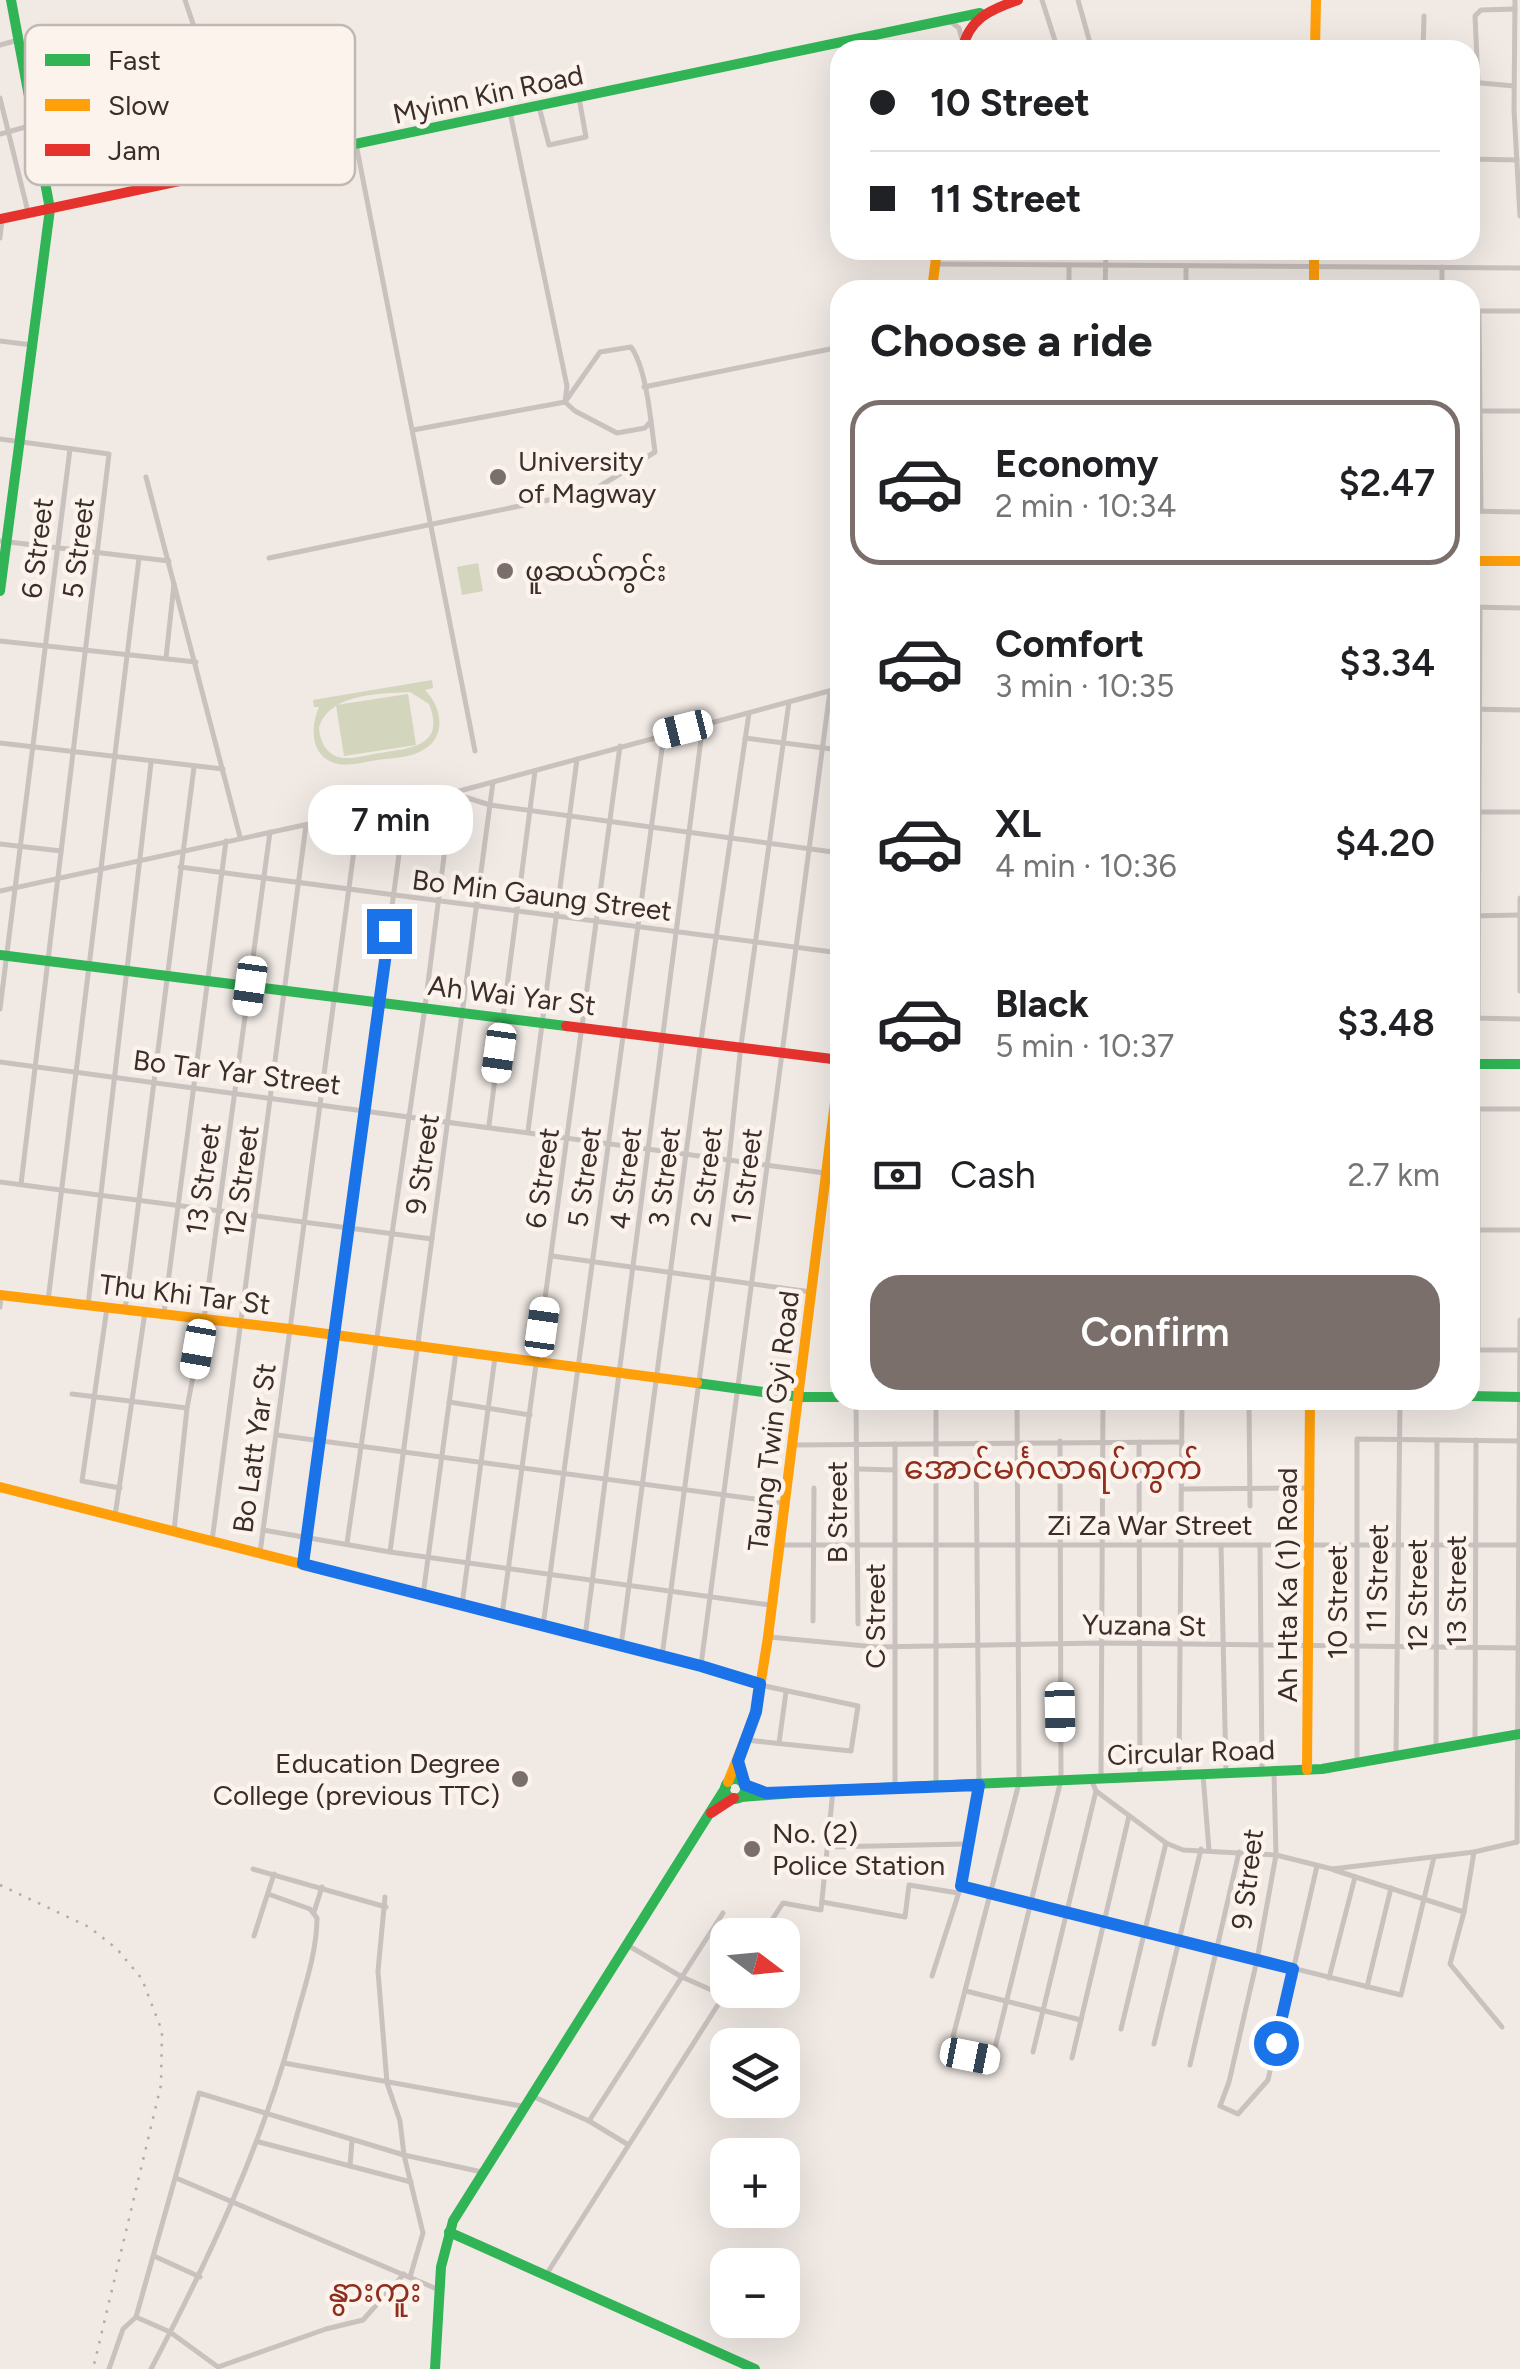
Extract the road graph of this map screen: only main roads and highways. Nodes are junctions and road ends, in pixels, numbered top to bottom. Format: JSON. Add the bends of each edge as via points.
{"nodes":[{"id":1,"x":11,"y":0,"type":"edge"},
{"id":2,"x":1018,"y":0,"type":"edge"},
{"id":3,"x":1316,"y":0,"type":"edge"},
{"id":4,"x":984,"y":12,"type":"junction"},
{"id":5,"x":863,"y":40,"type":"edge"},
{"id":6,"x":964,"y":40,"type":"edge"},
{"id":7,"x":1315,"y":40,"type":"edge"},
{"id":8,"x":830,"y":47,"type":"edge"},
{"id":9,"x":25,"y":80,"type":"edge"},
{"id":10,"x":355,"y":144,"type":"edge"},
{"id":11,"x":45,"y":185,"type":"edge"},
{"id":12,"x":160,"y":185,"type":"edge"},
{"id":13,"x":50,"y":208,"type":"junction"},
{"id":14,"x":1,"y":219,"type":"edge"},
{"id":15,"x":3,"y":542,"type":"edge"},
{"id":16,"x":1480,"y":561,"type":"edge"},
{"id":17,"x":1520,"y":561,"type":"edge"},
{"id":18,"x":0,"y":591,"type":"edge"},
{"id":19,"x":3,"y":956,"type":"edge"},
{"id":20,"x":830,"y":1059,"type":"edge"},
{"id":21,"x":1480,"y":1064,"type":"edge"},
{"id":22,"x":1520,"y":1064,"type":"edge"},
{"id":23,"x":830,"y":1155,"type":"edge"},
{"id":24,"x":0,"y":1299,"type":"edge"},
{"id":25,"x":1480,"y":1396,"type":"edge"},
{"id":26,"x":800,"y":1397,"type":"junction"},
{"id":27,"x":830,"y":1397,"type":"edge"},
{"id":28,"x":1520,"y":1397,"type":"edge"},
{"id":29,"x":1310,"y":1410,"type":"edge"},
{"id":30,"x":0,"y":1487,"type":"edge"},
{"id":31,"x":760,"y":1684,"type":"junction"},
{"id":32,"x":1518,"y":1734,"type":"edge"},
{"id":33,"x":1307,"y":1770,"type":"junction"},
{"id":34,"x":736,"y":1788,"type":"junction"},
{"id":35,"x":449,"y":2232,"type":"junction"},
{"id":36,"x":435,"y":2369,"type":"edge"},
{"id":37,"x":754,"y":2369,"type":"edge"}],
"edges":[{"from":1,"to":9,"type":"main road"},
{"from":2,"to":4,"type":"main road","name":"Myinn Kin Road"},
{"from":3,"to":7,"type":"main road"},
{"from":4,"to":5,"type":"main road","name":"Myinn Kin Road"},
{"from":4,"to":6,"type":"main road","via":[[970,23]]},
{"from":8,"to":10,"type":"main road","name":"Myinn Kin Road"},
{"from":11,"to":13,"type":"main road"},
{"from":12,"to":13,"type":"main road","name":"Myinn Kin Road"},
{"from":13,"to":14,"type":"main road","name":"Myinn Kin Road"},
{"from":13,"to":15,"type":"main road"},
{"from":15,"to":18,"type":"main road"},
{"from":16,"to":17,"type":"main road"},
{"from":19,"to":20,"type":"main road","name":"Ah Wai Yar St"},
{"from":21,"to":22,"type":"main road"},
{"from":23,"to":26,"type":"main road","name":"Taung Twin Gyi Road"},
{"from":24,"to":26,"type":"main road","name":"Thu Khi Tar St","via":[[164,1314]]},
{"from":25,"to":28,"type":"main road"},
{"from":26,"to":27,"type":"main road","name":"Thu Khi Tar St"},
{"from":26,"to":31,"type":"main road","name":"Taung Twin Gyi Road"},
{"from":29,"to":33,"type":"main road","name":"Ah Hta Ka (1) Road"},
{"from":30,"to":31,"type":"main road"},
{"from":31,"to":34,"type":"main road","name":"Taung Twin Gyi Road"},
{"from":32,"to":33,"type":"main road","name":"Circular Road"},
{"from":33,"to":34,"type":"main road","name":"Circular Road","via":[[766,1793]]},
{"from":34,"to":35,"type":"main road","name":"Taung Twin Gyi Road","via":[[712,1813]]},
{"from":35,"to":36,"type":"main road"},
{"from":35,"to":37,"type":"main road"}]}
